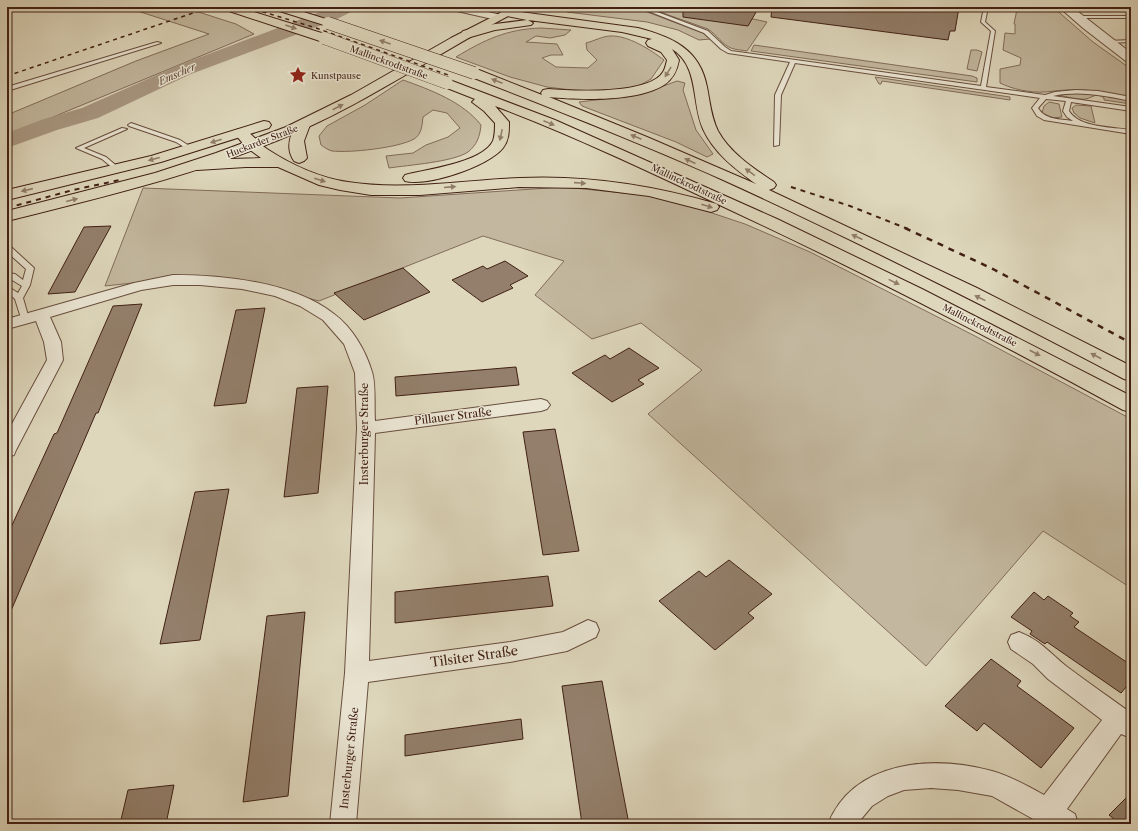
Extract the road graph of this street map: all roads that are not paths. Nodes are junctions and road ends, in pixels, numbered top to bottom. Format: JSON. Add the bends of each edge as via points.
{"nodes":[{"id":1,"x":227,"y":7,"type":"edge"},
{"id":2,"x":452,"y":7,"type":"edge"},
{"id":3,"x":516,"y":7,"type":"edge"},
{"id":4,"x":529,"y":7,"type":"edge"},
{"id":5,"x":640,"y":7,"type":"edge"},
{"id":6,"x":986,"y":7,"type":"edge"},
{"id":7,"x":1065,"y":7,"type":"edge"},
{"id":8,"x":279,"y":8,"type":"edge"},
{"id":9,"x":490,"y":11,"type":"edge"},
{"id":10,"x":1077,"y":17,"type":"junction"},
{"id":11,"x":1131,"y":17,"type":"edge"},
{"id":12,"x":549,"y":19,"type":"junction"},
{"id":13,"x":530,"y":22,"type":"junction"},
{"id":14,"x":466,"y":34,"type":"junction"},
{"id":15,"x":1131,"y":40,"type":"edge"},
{"id":16,"x":1107,"y":42,"type":"junction"},
{"id":17,"x":159,"y":43,"type":"dead end"},
{"id":18,"x":1131,"y":59,"type":"edge"},
{"id":19,"x":793,"y":62,"type":"junction"},
{"id":20,"x":447,"y":83,"type":"junction"},
{"id":21,"x":983,"y":88,"type":"junction"},
{"id":22,"x":7,"y":89,"type":"edge"},
{"id":23,"x":519,"y":90,"type":"junction"},
{"id":24,"x":1044,"y":97,"type":"junction"},
{"id":25,"x":1131,"y":100,"type":"edge"},
{"id":26,"x":1069,"y":101,"type":"junction"},
{"id":27,"x":1131,"y":109,"type":"edge"},
{"id":28,"x":304,"y":110,"type":"dead end"},
{"id":29,"x":275,"y":122,"type":"dead end"},
{"id":30,"x":131,"y":125,"type":"dead end"},
{"id":31,"x":303,"y":125,"type":"junction"},
{"id":32,"x":1084,"y":125,"type":"junction"},
{"id":33,"x":124,"y":129,"type":"dead end"},
{"id":34,"x":1131,"y":132,"type":"edge"},
{"id":35,"x":241,"y":133,"type":"junction"},
{"id":36,"x":266,"y":139,"type":"junction"},
{"id":37,"x":251,"y":145,"type":"junction"},
{"id":38,"x":776,"y":145,"type":"dead end"},
{"id":39,"x":191,"y":149,"type":"junction"},
{"id":40,"x":299,"y":158,"type":"junction"},
{"id":41,"x":284,"y":164,"type":"junction"},
{"id":42,"x":197,"y":165,"type":"junction"},
{"id":43,"x":118,"y":169,"type":"junction"},
{"id":44,"x":7,"y":195,"type":"edge"},
{"id":45,"x":777,"y":199,"type":"junction"},
{"id":46,"x":7,"y":216,"type":"edge"},
{"id":47,"x":777,"y":225,"type":"junction"},
{"id":48,"x":7,"y":248,"type":"edge"},
{"id":49,"x":7,"y":275,"type":"edge"},
{"id":50,"x":26,"y":285,"type":"junction"},
{"id":51,"x":7,"y":288,"type":"edge"},
{"id":52,"x":19,"y":298,"type":"junction"},
{"id":53,"x":24,"y":319,"type":"edge"},
{"id":54,"x":1131,"y":374,"type":"edge"},
{"id":55,"x":541,"y":405,"type":"dead end"},
{"id":56,"x":1131,"y":405,"type":"edge"},
{"id":57,"x":366,"y":428,"type":"junction"},
{"id":58,"x":7,"y":450,"type":"edge"},
{"id":59,"x":588,"y":630,"type":"dead end"},
{"id":60,"x":1019,"y":642,"type":"dead end"},
{"id":61,"x":357,"y":673,"type":"junction"},
{"id":62,"x":1125,"y":722,"type":"edge"},
{"id":63,"x":1057,"y":818,"type":"edge"},
{"id":64,"x":343,"y":824,"type":"edge"},
{"id":65,"x":841,"y":824,"type":"edge"}],
"edges":[{"from":1,"to":20,"type":"main road","name":"Mallinckrodtstraße","one_way":true,"bridge":true,"via":[[324,38]]},
{"from":2,"to":9,"type":"street"},
{"from":3,"to":9,"type":"street"},
{"from":4,"to":12,"type":"main road","via":[[535,13]]},
{"from":5,"to":19,"type":"lane","via":[[706,32],[730,52]]},
{"from":6,"to":21,"type":"lane","via":[[983,22],[992,31]]},
{"from":7,"to":10,"type":"street"},
{"from":23,"to":8,"type":"main road","name":"Mallinckrodtstraße","one_way":true,"bridge":true,"via":[[342,27]]},
{"from":9,"to":12,"type":"main road"},
{"from":9,"to":13,"type":"main road"},
{"from":9,"to":14,"type":"main road","name":"Huckarder Straße"},
{"from":9,"to":28,"type":"main road","name":"Huckarder Straße","via":[[367,79]]},
{"from":10,"to":11,"type":"lane"},
{"from":10,"to":16,"type":"street"},
{"from":45,"to":12,"type":"main road","one_way":true,"via":[[770,186],[722,147],[706,120],[696,70],[682,51],[670,43],[636,32]]},
{"from":13,"to":14,"type":"main road"},
{"from":13,"to":23,"type":"main road","one_way":true,"via":[[643,39],[664,49],[673,60],[668,76],[661,81],[624,92],[607,95],[570,95]]},
{"from":31,"to":14,"type":"main road","name":"Huckarder Straße","one_way":true,"via":[[353,100]]},
{"from":15,"to":16,"type":"lane"},
{"from":16,"to":18,"type":"street"},
{"from":17,"to":22,"type":"lane"},
{"from":19,"to":21,"type":"lane"},
{"from":19,"to":38,"type":"lane","via":[[778,95]]},
{"from":20,"to":40,"type":"main road","one_way":true,"via":[[489,108],[502,122],[503,135],[497,146],[475,161],[424,177],[383,180],[335,173]]},
{"from":20,"to":47,"type":"main road","name":"Mallinckrodtstraße","one_way":true,"via":[[548,122]]},
{"from":21,"to":24,"type":"lane"},
{"from":45,"to":23,"type":"main road","name":"Mallinckrodtstraße","one_way":true},
{"from":24,"to":25,"type":"lane","via":[[1061,92],[1082,91]]},
{"from":24,"to":26,"type":"lane"},
{"from":24,"to":32,"type":"lane","via":[[1035,108],[1039,115],[1046,119]]},
{"from":26,"to":27,"type":"lane"},
{"from":26,"to":32,"type":"lane","via":[[1066,111],[1076,122]]},
{"from":29,"to":35,"type":"main road","name":"Huckarder Straße"},
{"from":30,"to":39,"type":"lane","via":[[178,141]]},
{"from":31,"to":36,"type":"main road","name":"Huckarder Straße"},
{"from":31,"to":40,"type":"main road","via":[[296,139]]},
{"from":32,"to":34,"type":"lane"},
{"from":33,"to":43,"type":"lane","via":[[79,148],[104,158]]},
{"from":35,"to":36,"type":"main road"},
{"from":35,"to":37,"type":"main road"},
{"from":35,"to":39,"type":"main road","name":"Huckarder Straße","one_way":true},
{"from":36,"to":37,"type":"main road","name":"Huckarder Straße"},
{"from":36,"to":40,"type":"main road"},
{"from":37,"to":41,"type":"main road"},
{"from":37,"to":42,"type":"main road","name":"Huckarder Straße"},
{"from":39,"to":43,"type":"main road","name":"Huckarder Straße","one_way":true},
{"from":41,"to":42,"type":"main road","via":[[246,162]]},
{"from":41,"to":47,"type":"main road","one_way":true,"via":[[312,177],[365,190],[411,191],[543,182],[614,186],[680,198],[746,219]]},
{"from":46,"to":42,"type":"main road","name":"Huckarder Straße","one_way":true},
{"from":43,"to":44,"type":"main road","name":"Huckarder Straße","one_way":true},
{"from":54,"to":45,"type":"main road","name":"Mallinckrodtstraße","one_way":true},
{"from":47,"to":56,"type":"main road","name":"Mallinckrodtstraße","one_way":true,"via":[[998,334]]},
{"from":48,"to":50,"type":"lane","via":[[30,268]]},
{"from":49,"to":50,"type":"lane"},
{"from":50,"to":52,"type":"lane"},
{"from":51,"to":52,"type":"lane"},
{"from":52,"to":53,"type":"lane"},
{"from":53,"to":57,"type":"street","name":"Insterburger Straße","via":[[139,286],[173,280],[242,284],[280,293],[305,303],[328,317],[352,343],[364,373]]},
{"from":53,"to":58,"type":"street","via":[[50,334],[55,360]]},
{"from":55,"to":57,"type":"street","name":"Pillauer Straße"},
{"from":57,"to":61,"type":"street","name":"Insterburger Straße"},
{"from":59,"to":61,"type":"street","name":"Tilsiter Straße","via":[[567,641],[510,652]]},
{"from":60,"to":62,"type":"street"},
{"from":61,"to":64,"type":"street","name":"Insterburger Straße"},
{"from":62,"to":63,"type":"street"},
{"from":63,"to":65,"type":"street","via":[[995,785],[950,775],[911,775],[866,794]]}]}
